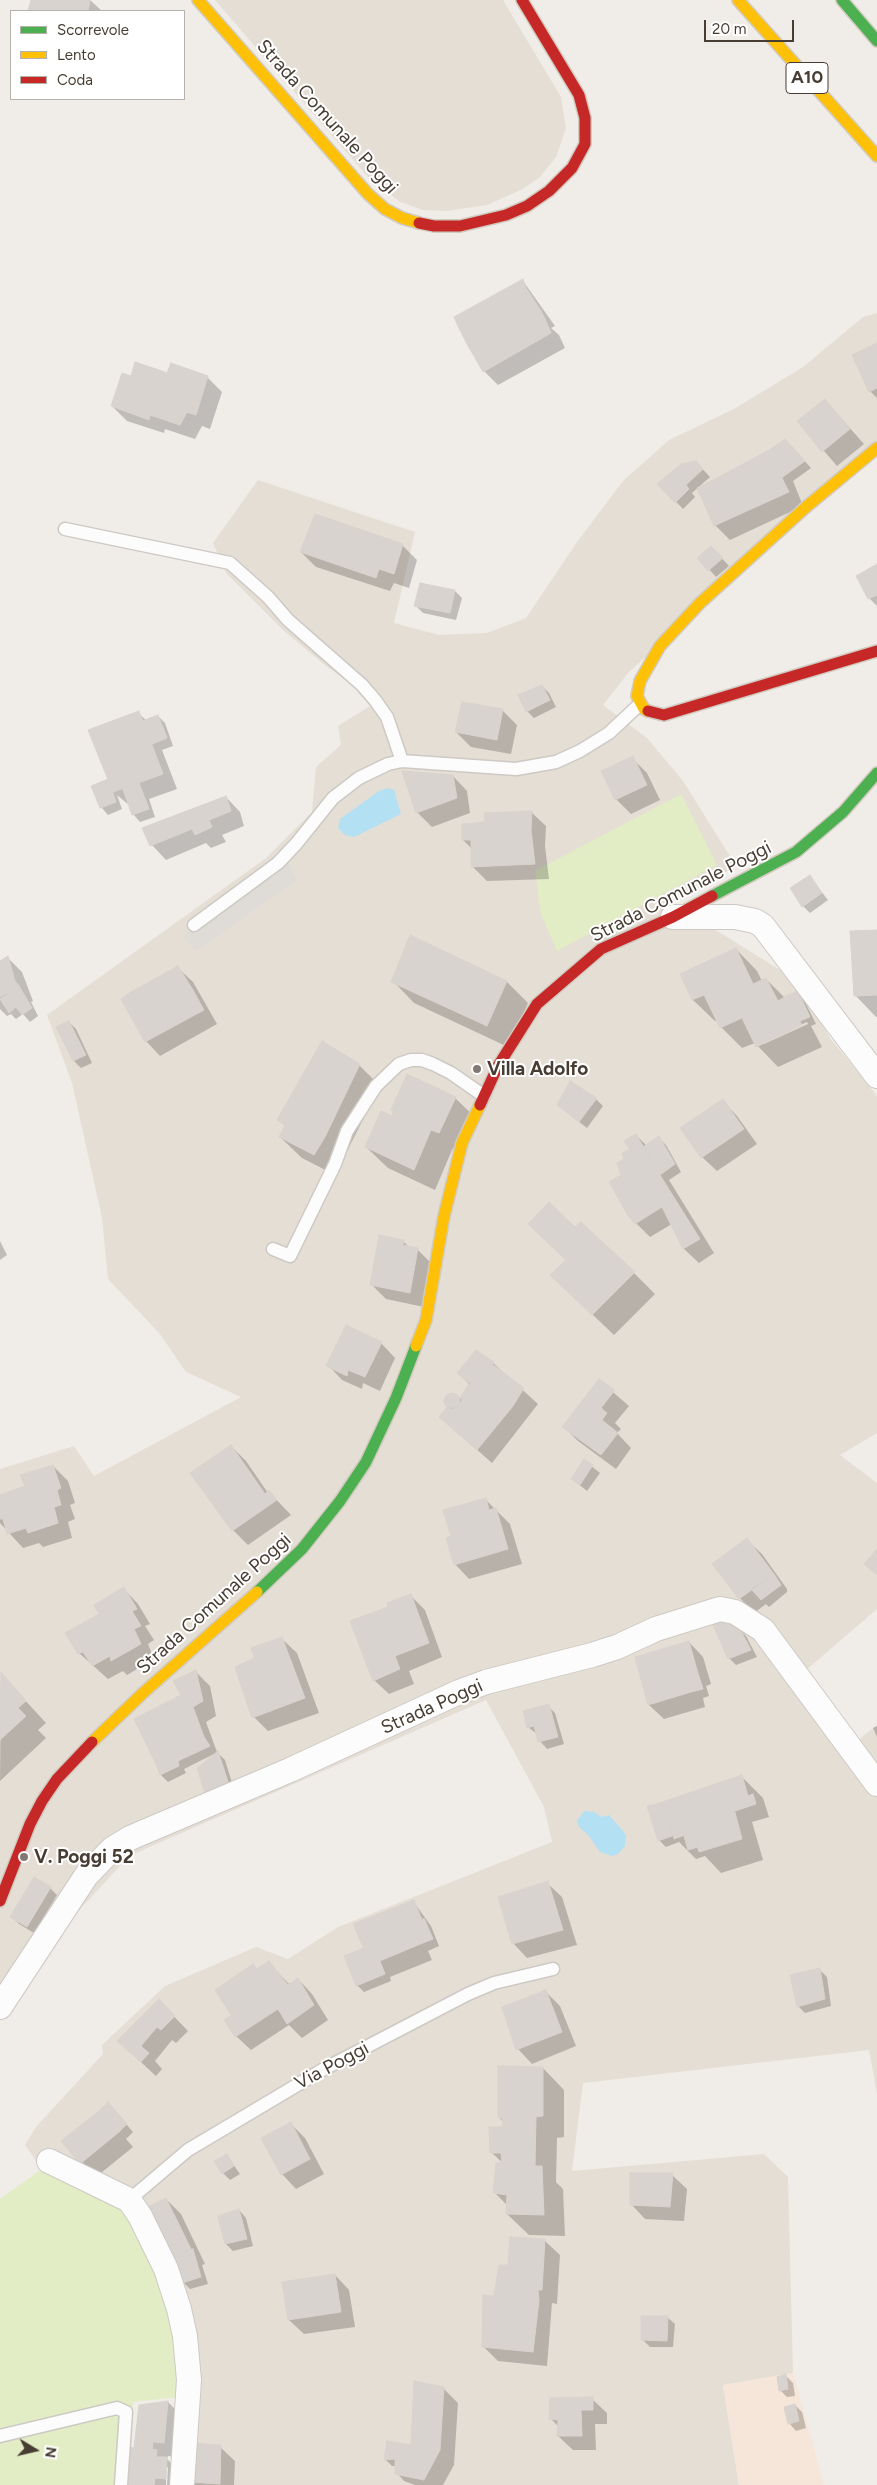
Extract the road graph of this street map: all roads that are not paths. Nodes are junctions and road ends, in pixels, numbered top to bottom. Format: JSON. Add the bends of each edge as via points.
{"nodes":[{"id":1,"x":198,"y":0,"type":"edge"},
{"id":2,"x":522,"y":0,"type":"edge"},
{"id":3,"x":738,"y":0,"type":"edge"},
{"id":4,"x":842,"y":0,"type":"edge"},
{"id":5,"x":877,"y":41,"type":"edge"},
{"id":6,"x":877,"y":156,"type":"edge"},
{"id":7,"x":877,"y":448,"type":"edge"},
{"id":8,"x":65,"y":529,"type":"dead end"},
{"id":9,"x":877,"y":651,"type":"edge"},
{"id":10,"x":640,"y":704,"type":"junction"},
{"id":11,"x":402,"y":761,"type":"junction"},
{"id":12,"x":877,"y":773,"type":"edge"},
{"id":13,"x":673,"y":917,"type":"junction"},
{"id":14,"x":194,"y":925,"type":"dead end"},
{"id":15,"x":877,"y":1076,"type":"edge"},
{"id":16,"x":484,"y":1096,"type":"junction"},
{"id":17,"x":273,"y":1249,"type":"dead end"},
{"id":18,"x":877,"y":1784,"type":"edge"},
{"id":19,"x":0,"y":1901,"type":"edge"},
{"id":20,"x":554,"y":1969,"type":"dead end"},
{"id":21,"x":0,"y":2006,"type":"edge"},
{"id":22,"x":49,"y":2162,"type":"dead end"},
{"id":23,"x":129,"y":2200,"type":"junction"},
{"id":24,"x":0,"y":2436,"type":"edge"},
{"id":25,"x":121,"y":2485,"type":"edge"},
{"id":26,"x":182,"y":2485,"type":"edge"}],
"edges":[{"from":1,"to":2,"type":"main road","name":"Strada Comunale Poggi","via":[[368,194],[385,209],[424,224],[460,226],[506,216],[527,206],[549,191],[572,168],[585,144],[586,118],[578,95]]},
{"from":3,"to":6,"type":"main road","number":"A10"},
{"from":4,"to":5,"type":"main road"},
{"from":7,"to":10,"type":"main road","via":[[700,603],[651,661],[640,681],[637,696]]},
{"from":8,"to":11,"type":"lane","via":[[230,563],[362,685],[387,717]]},
{"from":9,"to":10,"type":"main road","via":[[664,715],[644,710]]},
{"from":10,"to":11,"type":"lane","via":[[609,733],[580,752],[556,762],[516,769]]},
{"from":11,"to":14,"type":"lane","via":[[359,778],[333,798],[278,863]]},
{"from":12,"to":13,"type":"main road","name":"Strada Comunale Poggi","via":[[843,812],[796,852]]},
{"from":13,"to":15,"type":"street","via":[[735,917],[763,926]]},
{"from":13,"to":16,"type":"main road","name":"Strada Comunale Poggi","via":[[600,950],[537,1004],[498,1066]]},
{"from":16,"to":17,"type":"lane","via":[[433,1064],[422,1060],[399,1064],[376,1086],[347,1131],[335,1164],[290,1256]]},
{"from":16,"to":19,"type":"main road","name":"Strada Comunale Poggi","via":[[462,1143],[452,1178],[426,1320],[396,1398],[366,1462],[302,1549],[143,1693],[57,1779],[30,1824]]},
{"from":18,"to":21,"type":"street","name":"Strada Poggi","via":[[763,1630],[735,1612],[720,1609],[656,1629],[592,1655],[459,1692],[290,1770],[130,1838],[112,1849],[86,1876]]},
{"from":20,"to":23,"type":"lane","name":"Via Poggi","via":[[468,1994],[324,2069],[188,2150]]},
{"from":22,"to":23,"type":"street"},
{"from":23,"to":26,"type":"street","via":[[166,2269],[185,2336],[189,2380]]},
{"from":24,"to":25,"type":"lane","via":[[118,2408],[126,2412]]}]}
